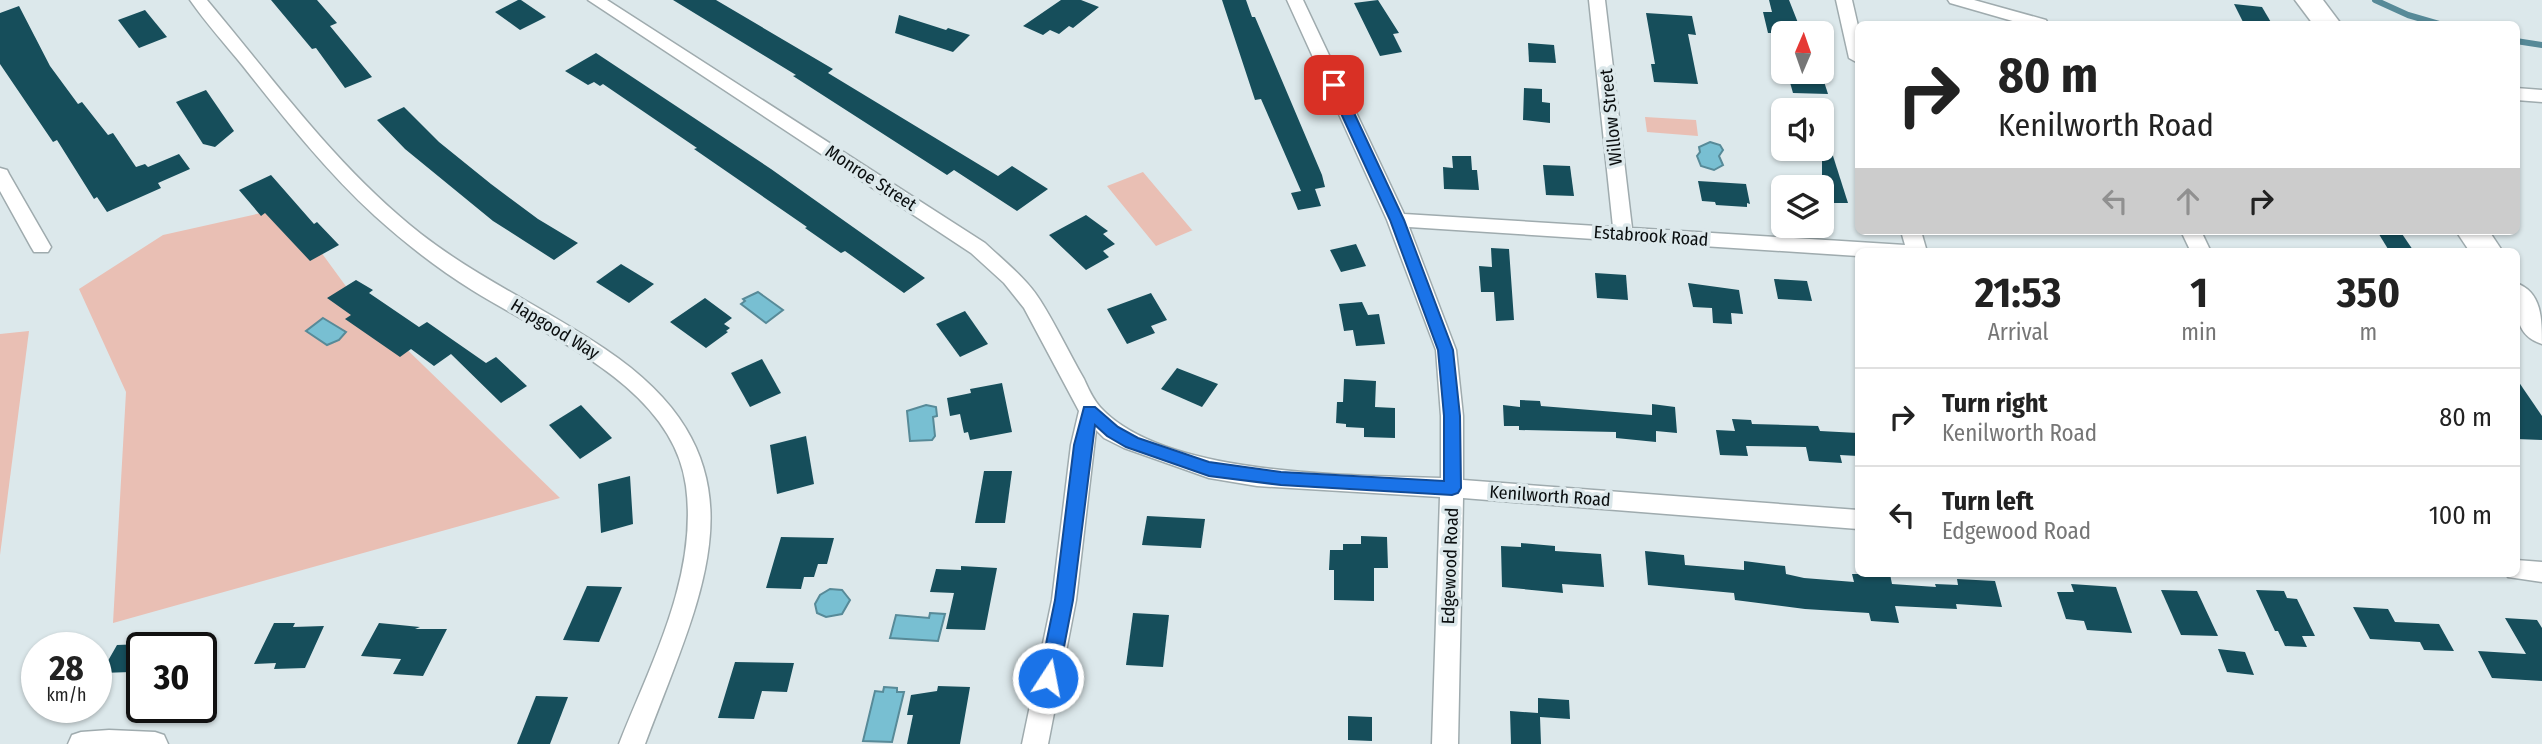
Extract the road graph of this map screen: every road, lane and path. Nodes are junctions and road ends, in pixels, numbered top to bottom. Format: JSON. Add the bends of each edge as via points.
{"nodes":[{"id":1,"x":198,"y":0,"type":"edge"},
{"id":2,"x":596,"y":0,"type":"edge"},
{"id":3,"x":1294,"y":0,"type":"edge"},
{"id":4,"x":1597,"y":0,"type":"edge"},
{"id":5,"x":1844,"y":0,"type":"edge"},
{"id":6,"x":1956,"y":0,"type":"edge"},
{"id":7,"x":2309,"y":0,"type":"edge"},
{"id":8,"x":2030,"y":21,"type":"edge"},
{"id":9,"x":2325,"y":21,"type":"edge"},
{"id":10,"x":1855,"y":46,"type":"edge"},
{"id":11,"x":2520,"y":94,"type":"edge"},
{"id":12,"x":2542,"y":96,"type":"edge"},
{"id":13,"x":0,"y":174,"type":"edge"},
{"id":14,"x":1397,"y":220,"type":"junction"},
{"id":15,"x":1623,"y":234,"type":"junction"},
{"id":16,"x":41,"y":247,"type":"dead end"},
{"id":17,"x":1855,"y":249,"type":"edge"},
{"id":18,"x":2520,"y":301,"type":"edge"},
{"id":19,"x":2542,"y":331,"type":"edge"},
{"id":20,"x":1090,"y":411,"type":"junction"},
{"id":21,"x":1452,"y":488,"type":"junction"},
{"id":22,"x":1855,"y":520,"type":"edge"},
{"id":23,"x":2520,"y":570,"type":"edge"},
{"id":24,"x":2542,"y":572,"type":"edge"},
{"id":25,"x":80,"y":744,"type":"edge"},
{"id":26,"x":155,"y":744,"type":"edge"},
{"id":27,"x":632,"y":744,"type":"edge"},
{"id":28,"x":1035,"y":744,"type":"edge"},
{"id":29,"x":1445,"y":744,"type":"edge"}],
"edges":[{"from":1,"to":27,"type":"street","name":"Hapgood Way","via":[[350,182],[482,288],[622,370],[672,420],[690,456],[699,495],[695,567]]},
{"from":2,"to":20,"type":"street","name":"Monroe Street","via":[[978,248],[1032,303]]},
{"from":3,"to":14,"type":"street","name":"Edgewood Road"},
{"from":4,"to":15,"type":"street","name":"Willow Street"},
{"from":5,"to":10,"type":"street"},
{"from":6,"to":8,"type":"street"},
{"from":7,"to":9,"type":"main road"},
{"from":11,"to":12,"type":"street"},
{"from":13,"to":16,"type":"street"},
{"from":14,"to":15,"type":"street","name":"Estabrook Road"},
{"from":14,"to":21,"type":"street","name":"Edgewood Road","via":[[1446,350]]},
{"from":15,"to":17,"type":"street","name":"Estabrook Road"},
{"from":18,"to":19,"type":"main road"},
{"from":20,"to":21,"type":"street","name":"Kenilworth Road","via":[[1112,432],[1132,442],[1209,469],[1294,480]]},
{"from":20,"to":28,"type":"street","via":[[1064,600]]},
{"from":21,"to":22,"type":"street","name":"Kenilworth Road"},
{"from":21,"to":29,"type":"street","name":"Edgewood Road"},
{"from":23,"to":24,"type":"street"},
{"from":25,"to":26,"type":"street"}]}
